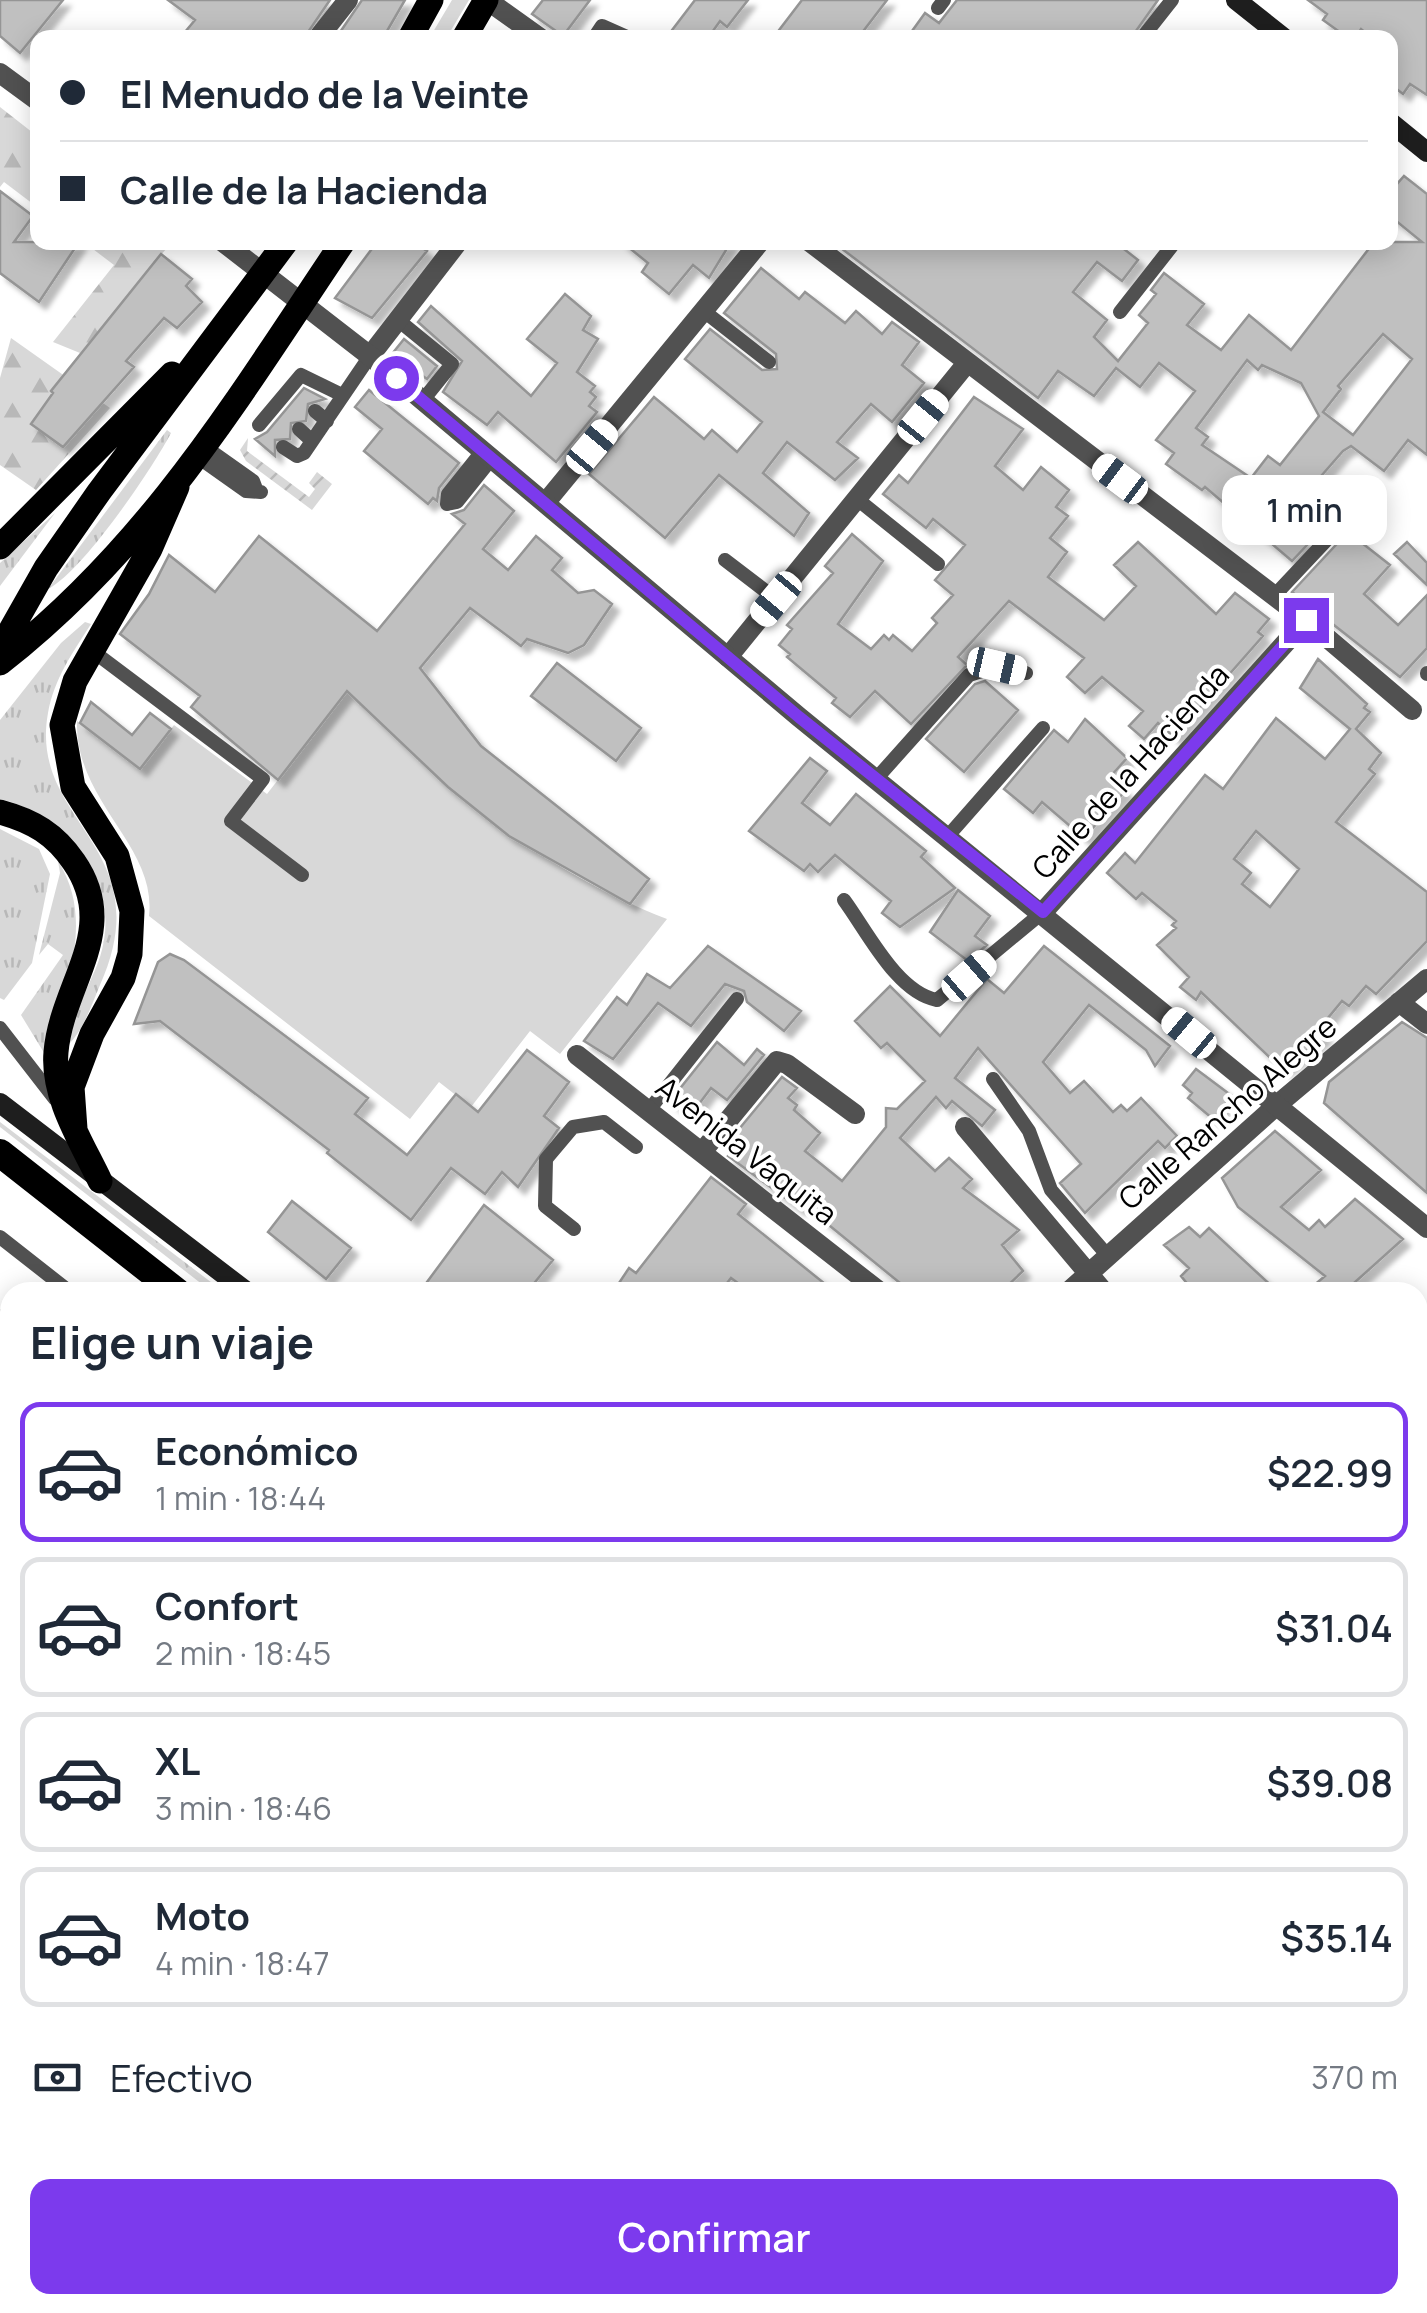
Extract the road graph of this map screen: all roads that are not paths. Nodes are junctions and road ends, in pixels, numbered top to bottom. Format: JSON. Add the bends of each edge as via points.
{"nodes":[{"id":1,"x":348,"y":0,"type":"edge"},
{"id":2,"x":431,"y":0,"type":"edge"},
{"id":3,"x":487,"y":0,"type":"edge"},
{"id":4,"x":1172,"y":0,"type":"edge"},
{"id":5,"x":1236,"y":0,"type":"edge"},
{"id":6,"x":324,"y":30,"type":"edge"},
{"id":7,"x":414,"y":30,"type":"edge"},
{"id":8,"x":469,"y":30,"type":"edge"},
{"id":9,"x":529,"y":30,"type":"edge"},
{"id":10,"x":1148,"y":30,"type":"edge"},
{"id":11,"x":1274,"y":30,"type":"edge"},
{"id":12,"x":0,"y":73,"type":"edge"},
{"id":13,"x":30,"y":96,"type":"edge"},
{"id":14,"x":1398,"y":128,"type":"edge"},
{"id":15,"x":1427,"y":152,"type":"edge"},
{"id":16,"x":233,"y":250,"type":"edge"},
{"id":17,"x":280,"y":250,"type":"edge"},
{"id":18,"x":338,"y":250,"type":"edge"},
{"id":19,"x":452,"y":250,"type":"edge"},
{"id":20,"x":754,"y":250,"type":"edge"},
{"id":21,"x":820,"y":250,"type":"edge"},
{"id":22,"x":1169,"y":250,"type":"edge"},
{"id":23,"x":264,"y":274,"type":"junction"},
{"id":24,"x":302,"y":302,"type":"junction"},
{"id":25,"x":705,"y":312,"type":"junction"},
{"id":26,"x":1120,"y":312,"type":"dead end"},
{"id":27,"x":398,"y":320,"type":"junction"},
{"id":28,"x":218,"y":335,"type":"junction"},
{"id":29,"x":370,"y":356,"type":"junction"},
{"id":30,"x":769,"y":362,"type":"dead end"},
{"id":31,"x":967,"y":363,"type":"junction"},
{"id":32,"x":340,"y":394,"type":"junction"},
{"id":33,"x":423,"y":400,"type":"junction"},
{"id":34,"x":231,"y":407,"type":"junction"},
{"id":35,"x":299,"y":429,"type":"dead end"},
{"id":36,"x":312,"y":441,"type":"junction"},
{"id":37,"x":283,"y":447,"type":"dead end"},
{"id":38,"x":202,"y":452,"type":"junction"},
{"id":39,"x":177,"y":486,"type":"junction"},
{"id":40,"x":258,"y":491,"type":"dead end"},
{"id":41,"x":1366,"y":497,"type":"dead end"},
{"id":42,"x":857,"y":499,"type":"junction"},
{"id":43,"x":546,"y":502,"type":"junction"},
{"id":44,"x":0,"y":547,"type":"edge"},
{"id":45,"x":725,"y":560,"type":"dead end"},
{"id":46,"x":938,"y":564,"type":"dead end"},
{"id":47,"x":1274,"y":596,"type":"junction"},
{"id":48,"x":776,"y":599,"type":"junction"},
{"id":49,"x":1306,"y":620,"type":"junction"},
{"id":50,"x":0,"y":649,"type":"edge"},
{"id":51,"x":90,"y":649,"type":"junction"},
{"id":52,"x":728,"y":657,"type":"junction"},
{"id":53,"x":0,"y":663,"type":"edge"},
{"id":54,"x":1026,"y":673,"type":"dead end"},
{"id":55,"x":1412,"y":710,"type":"dead end"},
{"id":56,"x":1043,"y":728,"type":"dead end"},
{"id":57,"x":876,"y":779,"type":"junction"},
{"id":58,"x":0,"y":812,"type":"edge"},
{"id":59,"x":948,"y":836,"type":"junction"},
{"id":60,"x":302,"y":875,"type":"dead end"},
{"id":61,"x":844,"y":900,"type":"dead end"},
{"id":62,"x":1043,"y":912,"type":"junction"},
{"id":63,"x":1427,"y":978,"type":"edge"},
{"id":64,"x":737,"y":999,"type":"dead end"},
{"id":65,"x":1399,"y":1002,"type":"junction"},
{"id":66,"x":1427,"y":1024,"type":"edge"},
{"id":67,"x":0,"y":1028,"type":"edge"},
{"id":68,"x":577,"y":1054,"type":"dead end"},
{"id":69,"x":994,"y":1079,"type":"dead end"},
{"id":70,"x":0,"y":1103,"type":"edge"},
{"id":71,"x":1277,"y":1105,"type":"junction"},
{"id":72,"x":649,"y":1110,"type":"junction"},
{"id":73,"x":856,"y":1114,"type":"dead end"},
{"id":74,"x":965,"y":1126,"type":"dead end"},
{"id":75,"x":74,"y":1129,"type":"junction"},
{"id":76,"x":636,"y":1148,"type":"dead end"},
{"id":77,"x":702,"y":1152,"type":"junction"},
{"id":78,"x":0,"y":1153,"type":"edge"},
{"id":79,"x":100,"y":1181,"type":"junction"},
{"id":80,"x":1427,"y":1228,"type":"edge"},
{"id":81,"x":574,"y":1230,"type":"dead end"},
{"id":82,"x":0,"y":1237,"type":"edge"},
{"id":83,"x":1108,"y":1256,"type":"junction"},
{"id":84,"x":1089,"y":1274,"type":"junction"},
{"id":85,"x":57,"y":1282,"type":"edge"},
{"id":86,"x":164,"y":1282,"type":"edge"},
{"id":87,"x":234,"y":1282,"type":"edge"},
{"id":88,"x":867,"y":1282,"type":"edge"},
{"id":89,"x":1080,"y":1282,"type":"edge"},
{"id":90,"x":1096,"y":1282,"type":"edge"}],
"edges":[{"from":1,"to":6,"type":"street"},
{"from":2,"to":7,"type":"main road"},
{"from":3,"to":8,"type":"main road"},
{"from":3,"to":9,"type":"street"},
{"from":4,"to":10,"type":"lane"},
{"from":5,"to":11,"type":"main road"},
{"from":12,"to":13,"type":"street"},
{"from":14,"to":15,"type":"main road"},
{"from":16,"to":23,"type":"street"},
{"from":17,"to":23,"type":"main road"},
{"from":18,"to":24,"type":"main road"},
{"from":19,"to":27,"type":"street"},
{"from":20,"to":25,"type":"street"},
{"from":21,"to":31,"type":"street"},
{"from":22,"to":26,"type":"lane"},
{"from":23,"to":24,"type":"street"},
{"from":23,"to":28,"type":"main road"},
{"from":24,"to":29,"type":"street"},
{"from":24,"to":34,"type":"main road"},
{"from":25,"to":30,"type":"lane"},
{"from":25,"to":43,"type":"street"},
{"from":27,"to":29,"type":"street"},
{"from":27,"to":33,"type":"lane","via":[[452,364]]},
{"from":28,"to":44,"type":"main road","via":[[190,355]]},
{"from":28,"to":50,"type":"main road","via":[[66,540]]},
{"from":29,"to":32,"type":"lane"},
{"from":29,"to":33,"type":"street"},
{"from":31,"to":42,"type":"street"},
{"from":31,"to":47,"type":"street"},
{"from":32,"to":34,"type":"lane","via":[[303,374],[261,428]]},
{"from":32,"to":36,"type":"lane","via":[[321,416]]},
{"from":33,"to":43,"type":"street"},
{"from":34,"to":38,"type":"main road"},
{"from":35,"to":36,"type":"lane"},
{"from":36,"to":37,"type":"lane","via":[[298,456]]},
{"from":38,"to":39,"type":"main road"},
{"from":38,"to":40,"type":"lane","via":[[246,490]]},
{"from":39,"to":51,"type":"main road","via":[[150,548]]},
{"from":39,"to":53,"type":"main road","via":[[77,599]]},
{"from":41,"to":47,"type":"lane"},
{"from":42,"to":46,"type":"lane"},
{"from":42,"to":48,"type":"street"},
{"from":43,"to":52,"type":"street"},
{"from":45,"to":48,"type":"lane"},
{"from":47,"to":49,"type":"street"},
{"from":48,"to":52,"type":"street"},
{"from":49,"to":55,"type":"street"},
{"from":49,"to":62,"type":"street","name":"Calle de la Hacienda"},
{"from":51,"to":60,"type":"lane","via":[[263,779],[232,821]]},
{"from":51,"to":75,"type":"main road","via":[[67,701],[62,744],[73,786],[117,856],[132,912],[122,978],[72,1087]]},
{"from":52,"to":57,"type":"street","via":[[796,721]]},
{"from":54,"to":57,"type":"lane","via":[[997,666],[969,675]]},
{"from":56,"to":59,"type":"lane"},
{"from":57,"to":59,"type":"street"},
{"from":58,"to":75,"type":"main road","via":[[44,828],[64,848],[94,912],[89,951],[56,1052],[58,1089]]},
{"from":59,"to":62,"type":"street"},
{"from":61,"to":62,"type":"lane","name":"Calle de la Hacienda","via":[[916,991],[937,1000]]},
{"from":62,"to":71,"type":"street"},
{"from":63,"to":65,"type":"street","name":"Calle Rancho Alegre"},
{"from":64,"to":72,"type":"lane"},
{"from":65,"to":66,"type":"street"},
{"from":65,"to":71,"type":"street","name":"Calle Rancho Alegre"},
{"from":67,"to":75,"type":"lane"},
{"from":68,"to":72,"type":"street","name":"Avenida Vaquita"},
{"from":69,"to":83,"type":"lane","via":[[1029,1131],[1051,1190]]},
{"from":70,"to":79,"type":"main road"},
{"from":71,"to":80,"type":"street"},
{"from":71,"to":83,"type":"street","name":"Calle Rancho Alegre"},
{"from":72,"to":77,"type":"street","name":"Avenida Vaquita"},
{"from":73,"to":77,"type":"street","via":[[777,1062]]},
{"from":74,"to":84,"type":"street"},
{"from":75,"to":79,"type":"main road"},
{"from":76,"to":81,"type":"lane","via":[[604,1122],[573,1127],[546,1160],[544,1206]]},
{"from":77,"to":88,"type":"street","name":"Avenida Vaquita"},
{"from":78,"to":86,"type":"highway"},
{"from":79,"to":87,"type":"main road"},
{"from":82,"to":85,"type":"lane"},
{"from":83,"to":84,"type":"street","name":"Calle Rancho Alegre"},
{"from":84,"to":89,"type":"street","name":"Calle Rancho Alegre"},
{"from":84,"to":90,"type":"street"}]}
